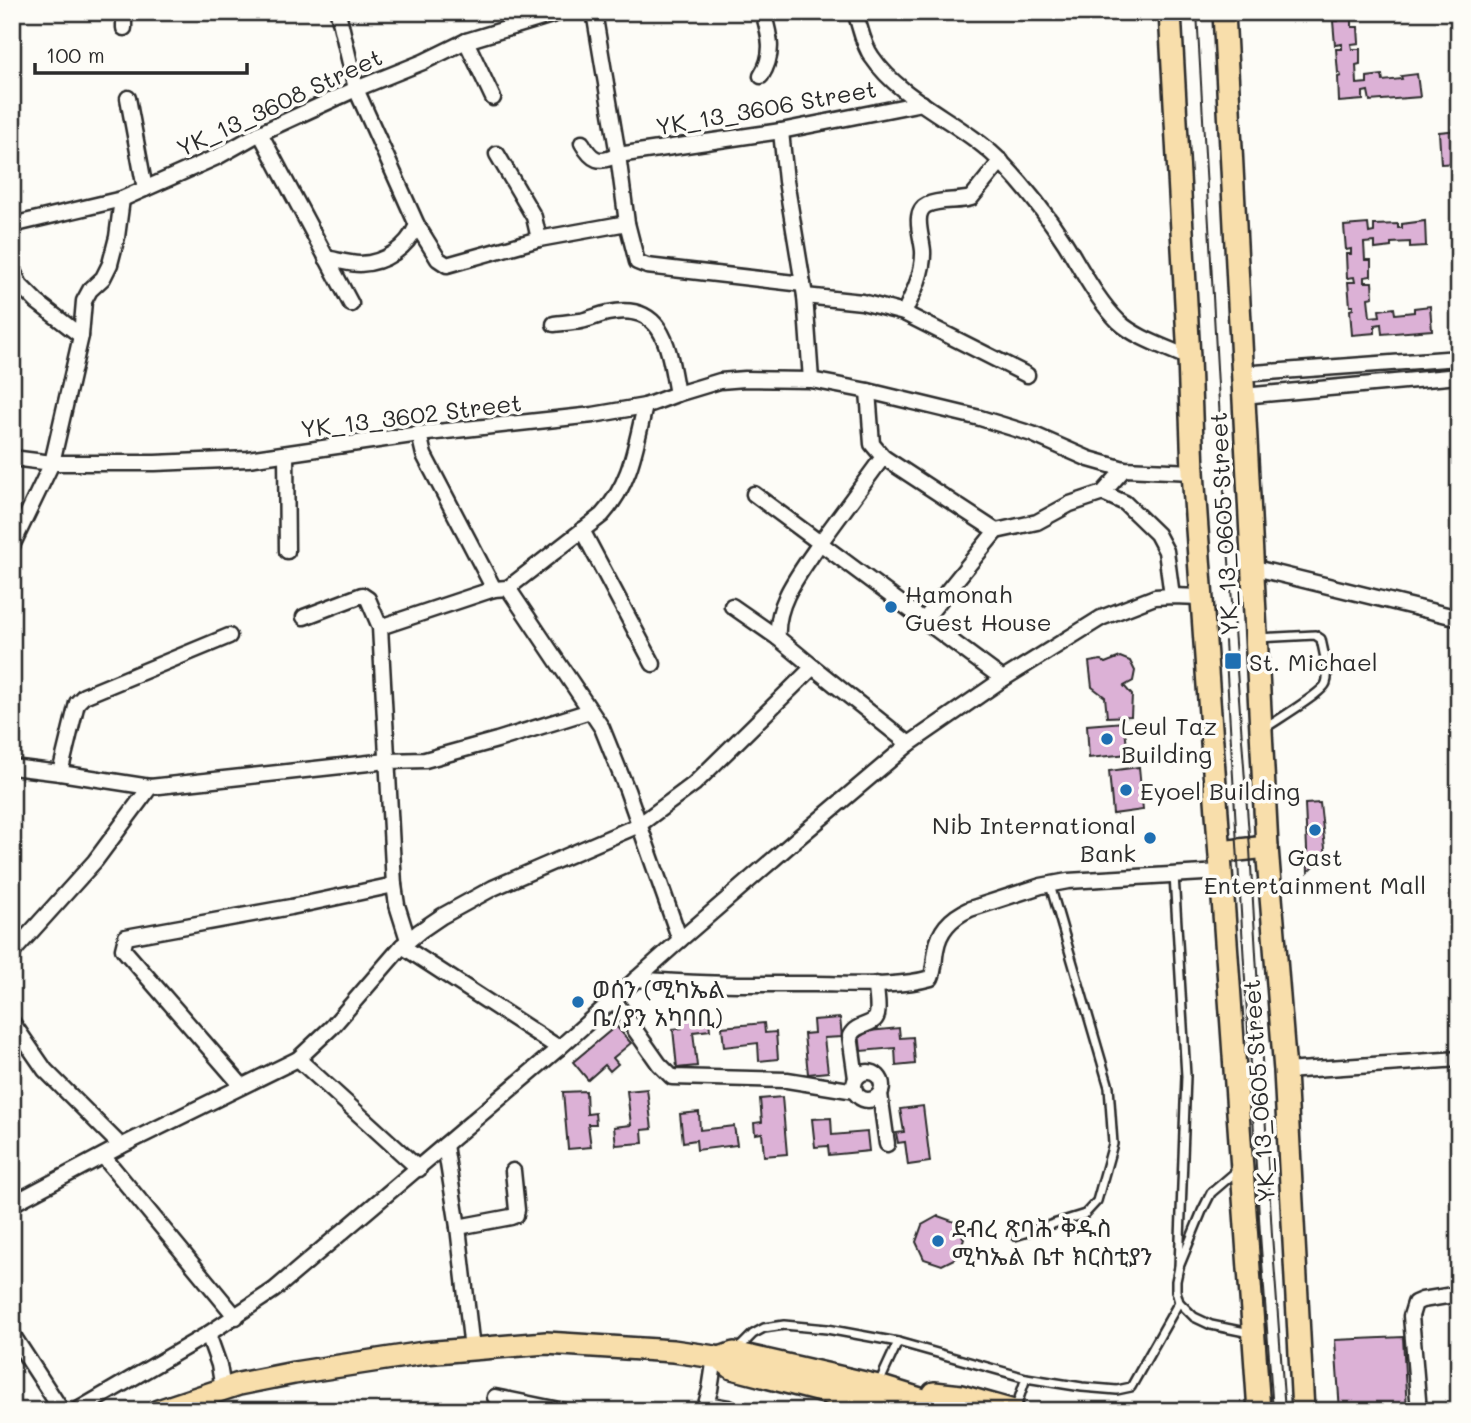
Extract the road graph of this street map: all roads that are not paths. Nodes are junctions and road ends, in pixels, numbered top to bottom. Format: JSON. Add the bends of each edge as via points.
{"nodes":[{"id":1,"x":124,"y":12,"type":"edge"},
{"id":2,"x":338,"y":12,"type":"edge"},
{"id":3,"x":562,"y":12,"type":"edge"},
{"id":4,"x":594,"y":12,"type":"edge"},
{"id":5,"x":763,"y":12,"type":"edge"},
{"id":6,"x":855,"y":12,"type":"edge"},
{"id":7,"x":1170,"y":12,"type":"edge"},
{"id":8,"x":1224,"y":12,"type":"edge"},
{"id":9,"x":124,"y":28,"type":"dead end"},
{"id":10,"x":466,"y":41,"type":"junction"},
{"id":11,"x":761,"y":76,"type":"dead end"},
{"id":12,"x":356,"y":89,"type":"junction"},
{"id":13,"x":128,"y":98,"type":"dead end"},
{"id":14,"x":493,"y":98,"type":"dead end"},
{"id":15,"x":922,"y":103,"type":"junction"},
{"id":16,"x":781,"y":131,"type":"junction"},
{"id":17,"x":260,"y":133,"type":"junction"},
{"id":18,"x":582,"y":143,"type":"dead end"},
{"id":19,"x":497,"y":154,"type":"dead end"},
{"id":20,"x":618,"y":155,"type":"junction"},
{"id":21,"x":1001,"y":162,"type":"junction"},
{"id":22,"x":145,"y":189,"type":"junction"},
{"id":23,"x":122,"y":200,"type":"junction"},
{"id":24,"x":627,"y":223,"type":"junction"},
{"id":25,"x":12,"y":225,"type":"edge"},
{"id":26,"x":417,"y":225,"type":"junction"},
{"id":27,"x":538,"y":239,"type":"junction"},
{"id":28,"x":326,"y":258,"type":"junction"},
{"id":29,"x":12,"y":270,"type":"edge"},
{"id":30,"x":805,"y":295,"type":"junction"},
{"id":31,"x":351,"y":304,"type":"dead end"},
{"id":32,"x":904,"y":313,"type":"junction"},
{"id":33,"x":554,"y":324,"type":"dead end"},
{"id":34,"x":81,"y":336,"type":"junction"},
{"id":35,"x":1189,"y":358,"type":"junction"},
{"id":36,"x":1459,"y":358,"type":"edge"},
{"id":37,"x":1241,"y":374,"type":"junction"},
{"id":38,"x":1027,"y":375,"type":"dead end"},
{"id":39,"x":1459,"y":376,"type":"edge"},
{"id":40,"x":811,"y":380,"type":"junction"},
{"id":41,"x":869,"y":391,"type":"junction"},
{"id":42,"x":677,"y":394,"type":"junction"},
{"id":43,"x":1243,"y":396,"type":"junction"},
{"id":44,"x":645,"y":406,"type":"junction"},
{"id":45,"x":419,"y":434,"type":"junction"},
{"id":46,"x":286,"y":454,"type":"junction"},
{"id":47,"x":883,"y":457,"type":"junction"},
{"id":48,"x":12,"y":458,"type":"edge"},
{"id":49,"x":52,"y":463,"type":"junction"},
{"id":50,"x":1124,"y":469,"type":"junction"},
{"id":51,"x":1193,"y":472,"type":"junction"},
{"id":52,"x":1103,"y":493,"type":"junction"},
{"id":53,"x":754,"y":494,"type":"dead end"},
{"id":54,"x":582,"y":530,"type":"junction"},
{"id":55,"x":996,"y":531,"type":"junction"},
{"id":56,"x":820,"y":543,"type":"junction"},
{"id":57,"x":12,"y":546,"type":"edge"},
{"id":58,"x":287,"y":551,"type":"dead end"},
{"id":59,"x":1251,"y":567,"type":"junction"},
{"id":60,"x":501,"y":588,"type":"junction"},
{"id":61,"x":1172,"y":596,"type":"junction"},
{"id":62,"x":1202,"y":597,"type":"junction"},
{"id":63,"x":732,"y":606,"type":"dead end"},
{"id":64,"x":304,"y":617,"type":"dead end"},
{"id":65,"x":1459,"y":618,"type":"edge"},
{"id":66,"x":924,"y":620,"type":"junction"},
{"id":67,"x":380,"y":627,"type":"junction"},
{"id":68,"x":229,"y":636,"type":"dead end"},
{"id":69,"x":778,"y":638,"type":"junction"},
{"id":70,"x":1255,"y":638,"type":"junction"},
{"id":71,"x":653,"y":664,"type":"dead end"},
{"id":72,"x":813,"y":667,"type":"junction"},
{"id":73,"x":1003,"y":679,"type":"junction"},
{"id":74,"x":590,"y":711,"type":"junction"},
{"id":75,"x":1260,"y":731,"type":"junction"},
{"id":76,"x":909,"y":744,"type":"junction"},
{"id":77,"x":387,"y":761,"type":"junction"},
{"id":78,"x":12,"y":767,"type":"edge"},
{"id":79,"x":60,"y":773,"type":"junction"},
{"id":80,"x":150,"y":787,"type":"junction"},
{"id":81,"x":639,"y":825,"type":"junction"},
{"id":82,"x":1267,"y":847,"type":"junction"},
{"id":83,"x":1220,"y":862,"type":"junction"},
{"id":84,"x":1174,"y":875,"type":"junction"},
{"id":85,"x":394,"y":885,"type":"junction"},
{"id":86,"x":1050,"y":885,"type":"junction"},
{"id":87,"x":680,"y":940,"type":"junction"},
{"id":88,"x":405,"y":943,"type":"junction"},
{"id":89,"x":12,"y":953,"type":"edge"},
{"id":90,"x":636,"y":979,"type":"junction"},
{"id":91,"x":876,"y":984,"type":"junction"},
{"id":92,"x":614,"y":1000,"type":"junction"},
{"id":93,"x":12,"y":1022,"type":"edge"},
{"id":94,"x":559,"y":1048,"type":"junction"},
{"id":95,"x":298,"y":1059,"type":"junction"},
{"id":96,"x":1459,"y":1059,"type":"edge"},
{"id":97,"x":1285,"y":1072,"type":"junction"},
{"id":98,"x":855,"y":1084,"type":"junction"},
{"id":99,"x":242,"y":1086,"type":"junction"},
{"id":100,"x":880,"y":1094,"type":"junction"},
{"id":101,"x":887,"y":1144,"type":"dead end"},
{"id":102,"x":445,"y":1145,"type":"junction"},
{"id":103,"x":121,"y":1146,"type":"junction"},
{"id":104,"x":103,"y":1156,"type":"junction"},
{"id":105,"x":1242,"y":1166,"type":"junction"},
{"id":106,"x":419,"y":1169,"type":"junction"},
{"id":107,"x":513,"y":1171,"type":"dead end"},
{"id":108,"x":12,"y":1204,"type":"edge"},
{"id":109,"x":458,"y":1227,"type":"junction"},
{"id":110,"x":1015,"y":1236,"type":"dead end"},
{"id":111,"x":1179,"y":1267,"type":"junction"},
{"id":112,"x":1459,"y":1294,"type":"edge"},
{"id":113,"x":1179,"y":1301,"type":"junction"},
{"id":114,"x":236,"y":1317,"type":"junction"},
{"id":115,"x":12,"y":1334,"type":"edge"},
{"id":116,"x":208,"y":1334,"type":"junction"},
{"id":117,"x":1255,"y":1334,"type":"junction"},
{"id":118,"x":898,"y":1342,"type":"junction"},
{"id":119,"x":472,"y":1349,"type":"junction"},
{"id":120,"x":723,"y":1356,"type":"junction"},
{"id":121,"x":1026,"y":1378,"type":"junction"},
{"id":122,"x":223,"y":1389,"type":"junction"},
{"id":123,"x":876,"y":1395,"type":"junction"},
{"id":124,"x":495,"y":1397,"type":"dead end"},
{"id":125,"x":902,"y":1403,"type":"edge"},
{"id":126,"x":703,"y":1407,"type":"edge"},
{"id":127,"x":951,"y":1408,"type":"edge"},
{"id":128,"x":62,"y":1411,"type":"edge"},
{"id":129,"x":76,"y":1411,"type":"edge"},
{"id":130,"x":158,"y":1411,"type":"edge"},
{"id":131,"x":564,"y":1411,"type":"edge"},
{"id":132,"x":729,"y":1411,"type":"edge"},
{"id":133,"x":1014,"y":1411,"type":"edge"},
{"id":134,"x":1259,"y":1411,"type":"edge"},
{"id":135,"x":1303,"y":1411,"type":"edge"},
{"id":136,"x":1419,"y":1411,"type":"edge"}],
"edges":[{"from":1,"to":9,"type":"street"},
{"from":2,"to":12,"type":"street"},
{"from":3,"to":10,"type":"street","name":"YK_13_3608 Street"},
{"from":4,"to":20,"type":"street"},
{"from":5,"to":11,"type":"street","via":[[770,49],[769,64]]},
{"from":6,"to":15,"type":"street","via":[[870,54],[883,72]]},
{"from":7,"to":35,"type":"main road","name":"YK_13_0605 Street"},
{"from":8,"to":37,"type":"main road","name":"YK_13_0605 Street"},
{"from":10,"to":12,"type":"street","name":"YK_13_3608 Street"},
{"from":10,"to":14,"type":"street"},
{"from":12,"to":17,"type":"street","name":"YK_13_3608 Street"},
{"from":12,"to":26,"type":"street"},
{"from":13,"to":22,"type":"street"},
{"from":15,"to":16,"type":"street","name":"YK_13_3606 Street"},
{"from":15,"to":21,"type":"street"},
{"from":16,"to":20,"type":"street","name":"YK_13_3606 Street"},
{"from":16,"to":30,"type":"street"},
{"from":17,"to":22,"type":"street","name":"YK_13_3608 Street"},
{"from":17,"to":28,"type":"street"},
{"from":18,"to":20,"type":"street","name":"YK_13_3606 Street","via":[[596,160]]},
{"from":19,"to":27,"type":"street","via":[[534,217]]},
{"from":20,"to":24,"type":"street"},
{"from":21,"to":32,"type":"street","via":[[971,198],[927,205],[920,211],[922,263]]},
{"from":21,"to":35,"type":"street","via":[[1040,206],[1121,324]]},
{"from":22,"to":23,"type":"street","name":"YK_13_3608 Street"},
{"from":23,"to":25,"type":"street","name":"YK_13_3608 Street"},
{"from":23,"to":34,"type":"street","via":[[110,264],[84,301]]},
{"from":24,"to":27,"type":"street"},
{"from":24,"to":30,"type":"street","via":[[637,262]]},
{"from":26,"to":27,"type":"street","via":[[438,259],[447,265]]},
{"from":26,"to":28,"type":"street","via":[[403,246],[378,261],[358,264]]},
{"from":28,"to":31,"type":"street"},
{"from":29,"to":34,"type":"street","via":[[37,302]]},
{"from":30,"to":32,"type":"street"},
{"from":30,"to":40,"type":"street"},
{"from":32,"to":38,"type":"street"},
{"from":33,"to":42,"type":"street","via":[[622,311],[647,316],[666,341]]},
{"from":34,"to":49,"type":"street"},
{"from":35,"to":51,"type":"main road","name":"YK_13_0605 Street"},
{"from":36,"to":37,"type":"street"},
{"from":37,"to":43,"type":"main road","name":"YK_13_0605 Street"},
{"from":39,"to":43,"type":"street"},
{"from":40,"to":41,"type":"street","name":"YK_13_3602 Street"},
{"from":40,"to":42,"type":"street","name":"YK_13_3602 Street","via":[[720,381]]},
{"from":41,"to":47,"type":"street","via":[[872,444]]},
{"from":41,"to":50,"type":"street","name":"YK_13_3602 Street","via":[[980,418]]},
{"from":42,"to":44,"type":"street","name":"YK_13_3602 Street"},
{"from":43,"to":59,"type":"main road","name":"YK_13_0605 Street"},
{"from":44,"to":45,"type":"street","name":"YK_13_3602 Street"},
{"from":44,"to":54,"type":"street","via":[[627,477],[615,501]]},
{"from":45,"to":46,"type":"street","name":"YK_13_3602 Street"},
{"from":45,"to":60,"type":"street","via":[[424,455]]},
{"from":46,"to":49,"type":"street","name":"YK_13_3602 Street","via":[[155,463]]},
{"from":46,"to":58,"type":"street"},
{"from":47,"to":55,"type":"street"},
{"from":47,"to":56,"type":"street"},
{"from":48,"to":49,"type":"street","name":"YK_13_3602 Street"},
{"from":49,"to":57,"type":"street"},
{"from":50,"to":51,"type":"street","name":"YK_13_3602 Street"},
{"from":50,"to":52,"type":"street"},
{"from":51,"to":62,"type":"main road","name":"YK_13_0605 Street"},
{"from":52,"to":55,"type":"street","via":[[1037,522]]},
{"from":52,"to":61,"type":"street","via":[[1125,503],[1157,534],[1166,551]]},
{"from":53,"to":56,"type":"street"},
{"from":54,"to":60,"type":"street"},
{"from":54,"to":71,"type":"street"},
{"from":55,"to":66,"type":"street"},
{"from":56,"to":66,"type":"street"},
{"from":56,"to":69,"type":"street","via":[[785,597]]},
{"from":59,"to":65,"type":"street"},
{"from":59,"to":70,"type":"main road","name":"YK_13_0605 Street"},
{"from":60,"to":67,"type":"street"},
{"from":60,"to":74,"type":"street"},
{"from":61,"to":62,"type":"street"},
{"from":61,"to":73,"type":"street","via":[[1155,597],[1101,618]]},
{"from":62,"to":83,"type":"main road","name":"YK_13_0605 Street"},
{"from":63,"to":69,"type":"street"},
{"from":64,"to":67,"type":"street","via":[[362,595]]},
{"from":66,"to":73,"type":"street"},
{"from":67,"to":77,"type":"street"},
{"from":68,"to":79,"type":"street","via":[[84,696],[77,703]]},
{"from":69,"to":72,"type":"street"},
{"from":70,"to":75,"type":"main road","name":"YK_13_0605 Street"},
{"from":70,"to":75,"type":"lane","via":[[1315,635],[1321,639],[1327,679],[1316,694]]},
{"from":72,"to":76,"type":"street"},
{"from":72,"to":81,"type":"street","via":[[694,784]]},
{"from":73,"to":76,"type":"street"},
{"from":74,"to":77,"type":"street","via":[[425,760]]},
{"from":74,"to":81,"type":"street","via":[[602,728]]},
{"from":75,"to":82,"type":"main road","name":"YK_13_0605 Street"},
{"from":76,"to":87,"type":"street"},
{"from":77,"to":80,"type":"street"},
{"from":77,"to":85,"type":"street"},
{"from":78,"to":79,"type":"street"},
{"from":79,"to":80,"type":"street"},
{"from":80,"to":89,"type":"street","via":[[95,861]]},
{"from":81,"to":87,"type":"street"},
{"from":81,"to":88,"type":"street","via":[[493,888]]},
{"from":82,"to":83,"type":"main road"},
{"from":82,"to":97,"type":"main road","name":"YK_13_0605 Street"},
{"from":83,"to":84,"type":"street"},
{"from":83,"to":105,"type":"main road","name":"YK_13_0605 Street"},
{"from":84,"to":86,"type":"street"},
{"from":84,"to":111,"type":"lane","via":[[1186,1076]]},
{"from":85,"to":88,"type":"street"},
{"from":85,"to":99,"type":"street","via":[[126,937],[123,949]]},
{"from":86,"to":91,"type":"street","via":[[959,914],[940,937],[931,978]]},
{"from":86,"to":110,"type":"lane","via":[[1109,1087],[1113,1143],[1097,1201],[1085,1213]]},
{"from":87,"to":90,"type":"street"},
{"from":88,"to":94,"type":"street"},
{"from":88,"to":95,"type":"street"},
{"from":90,"to":91,"type":"street","via":[[681,984]]},
{"from":90,"to":92,"type":"street"},
{"from":91,"to":98,"type":"street","via":[[876,1017],[850,1036]]},
{"from":92,"to":94,"type":"street"},
{"from":92,"to":98,"type":"street","via":[[672,1077]]},
{"from":93,"to":103,"type":"street","via":[[45,1070]]},
{"from":94,"to":102,"type":"street"},
{"from":95,"to":99,"type":"street"},
{"from":95,"to":106,"type":"street"},
{"from":96,"to":97,"type":"street"},
{"from":97,"to":135,"type":"main road","name":"YK_13_0605 Street"},
{"from":98,"to":100,"type":"street","via":[[863,1100]]},
{"from":98,"to":100,"type":"street","via":[[861,1074],[873,1072],[882,1081]]},
{"from":99,"to":103,"type":"street"},
{"from":100,"to":101,"type":"street"},
{"from":102,"to":106,"type":"street"},
{"from":102,"to":109,"type":"street"},
{"from":103,"to":104,"type":"street"},
{"from":104,"to":108,"type":"street"},
{"from":104,"to":114,"type":"street"},
{"from":105,"to":111,"type":"lane","via":[[1211,1193]]},
{"from":105,"to":117,"type":"main road","name":"YK_13_0605 Street"},
{"from":106,"to":114,"type":"street","via":[[275,1290]]},
{"from":107,"to":109,"type":"street","via":[[516,1215]]},
{"from":109,"to":119,"type":"street"},
{"from":111,"to":113,"type":"lane"},
{"from":112,"to":136,"type":"street","via":[[1415,1303]]},
{"from":113,"to":117,"type":"lane","via":[[1194,1317],[1211,1325]]},
{"from":113,"to":121,"type":"lane","via":[[1131,1387],[1082,1387]]},
{"from":114,"to":116,"type":"street"},
{"from":115,"to":128,"type":"street"},
{"from":116,"to":122,"type":"street"},
{"from":116,"to":129,"type":"street"},
{"from":117,"to":134,"type":"main road","name":"YK_13_0605 Street"},
{"from":118,"to":120,"type":"lane","via":[[784,1325],[764,1328]]},
{"from":118,"to":121,"type":"lane"},
{"from":118,"to":123,"type":"lane"},
{"from":119,"to":120,"type":"main road","via":[[546,1343]]},
{"from":119,"to":122,"type":"main road","via":[[307,1371]]},
{"from":120,"to":123,"type":"main road","via":[[732,1368]]},
{"from":120,"to":126,"type":"street"},
{"from":121,"to":133,"type":"lane"},
{"from":122,"to":130,"type":"main road"},
{"from":123,"to":125,"type":"main road"},
{"from":124,"to":131,"type":"street"},
{"from":125,"to":127,"type":"main road"},
{"from":125,"to":133,"type":"main road","via":[[929,1393],[961,1396]]},
{"from":126,"to":132,"type":"street"}]}
